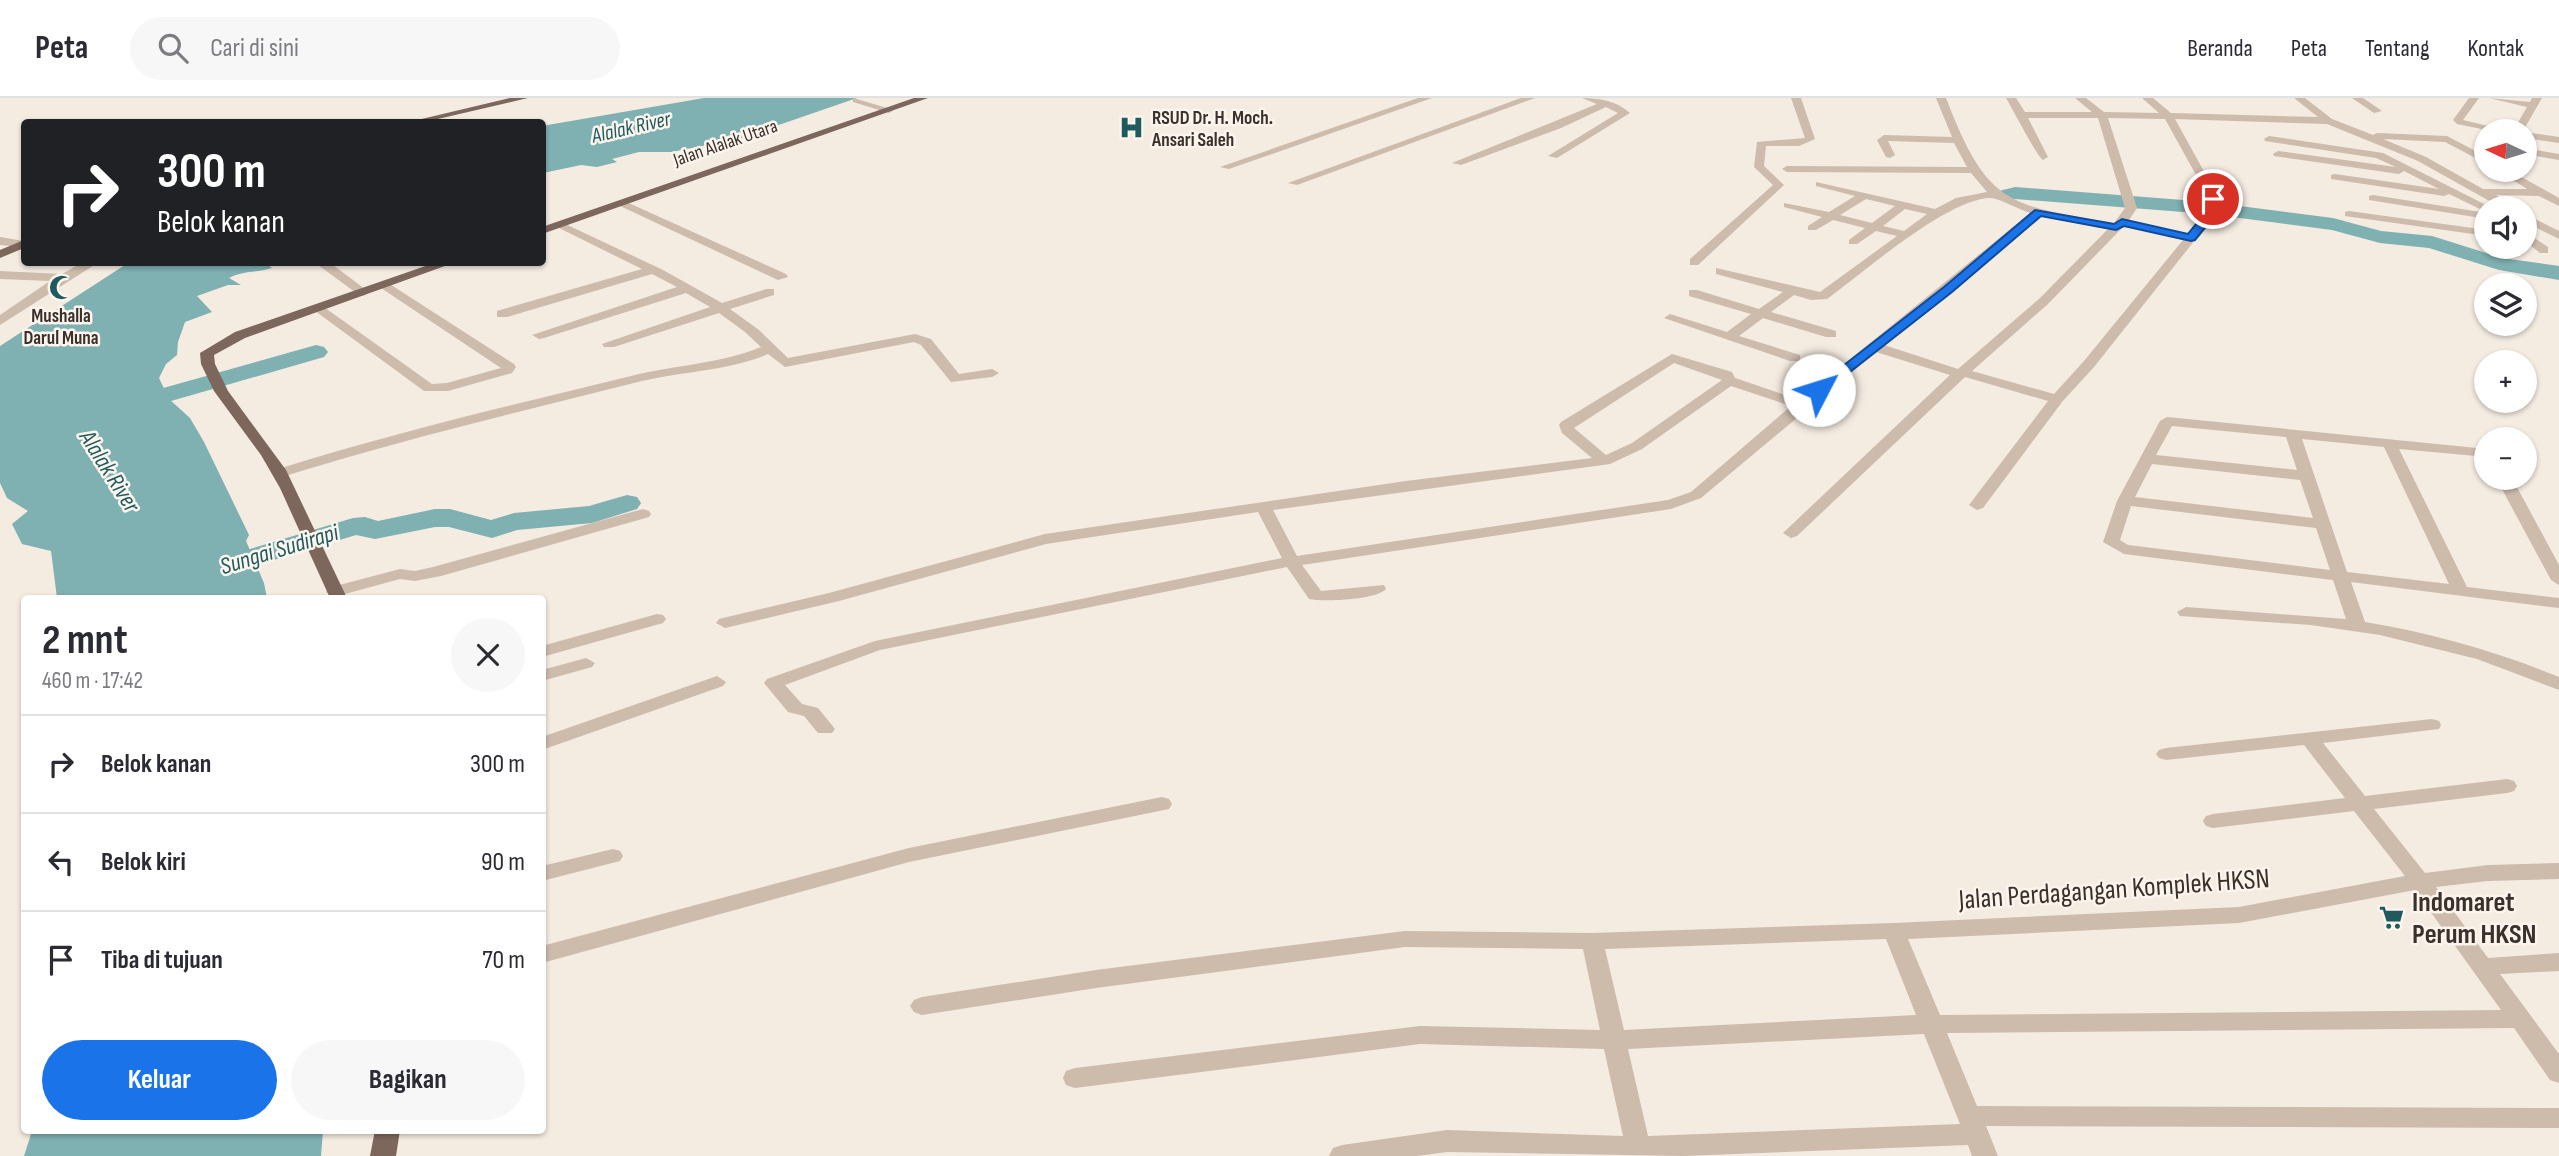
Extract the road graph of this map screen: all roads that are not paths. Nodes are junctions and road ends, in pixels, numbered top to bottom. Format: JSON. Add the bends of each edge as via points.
{"nodes":[{"id":1,"x":523,"y":98,"type":"edge"},
{"id":2,"x":923,"y":98,"type":"edge"},
{"id":3,"x":1427,"y":98,"type":"edge"},
{"id":4,"x":1530,"y":98,"type":"edge"},
{"id":5,"x":1587,"y":98,"type":"edge"},
{"id":6,"x":1796,"y":98,"type":"edge"},
{"id":7,"x":1941,"y":98,"type":"edge"},
{"id":8,"x":2011,"y":98,"type":"edge"},
{"id":9,"x":2081,"y":98,"type":"edge"},
{"id":10,"x":2147,"y":98,"type":"edge"},
{"id":11,"x":2299,"y":98,"type":"edge"},
{"id":12,"x":2357,"y":98,"type":"edge"},
{"id":13,"x":2474,"y":98,"type":"edge"},
{"id":14,"x":2494,"y":98,"type":"edge"},
{"id":15,"x":856,"y":100,"type":"dead end"},
{"id":16,"x":2535,"y":101,"type":"edge"},
{"id":17,"x":1606,"y":104,"type":"junction"},
{"id":18,"x":888,"y":110,"type":"junction"},
{"id":19,"x":2377,"y":111,"type":"dead end"},
{"id":20,"x":2023,"y":115,"type":"junction"},
{"id":21,"x":2102,"y":116,"type":"junction"},
{"id":22,"x":2169,"y":116,"type":"junction"},
{"id":23,"x":428,"y":119,"type":"edge"},
{"id":24,"x":2525,"y":119,"type":"edge"},
{"id":25,"x":2329,"y":121,"type":"junction"},
{"id":26,"x":2474,"y":125,"type":"edge"},
{"id":27,"x":2366,"y":136,"type":"junction"},
{"id":28,"x":2388,"y":136,"type":"junction"},
{"id":29,"x":2538,"y":137,"type":"edge"},
{"id":30,"x":2269,"y":139,"type":"dead end"},
{"id":31,"x":1957,"y":140,"type":"junction"},
{"id":32,"x":2559,"y":140,"type":"edge"},
{"id":33,"x":2474,"y":153,"type":"edge"},
{"id":34,"x":2538,"y":153,"type":"edge"},
{"id":35,"x":2278,"y":154,"type":"dead end"},
{"id":36,"x":1890,"y":155,"type":"dead end"},
{"id":37,"x":1553,"y":156,"type":"dead end"},
{"id":38,"x":2043,"y":157,"type":"dead end"},
{"id":39,"x":2559,"y":157,"type":"edge"},
{"id":40,"x":2424,"y":161,"type":"junction"},
{"id":41,"x":1457,"y":163,"type":"dead end"},
{"id":42,"x":2399,"y":164,"type":"junction"},
{"id":43,"x":1225,"y":167,"type":"dead end"},
{"id":44,"x":1787,"y":169,"type":"dead end"},
{"id":45,"x":1976,"y":170,"type":"junction"},
{"id":46,"x":2416,"y":173,"type":"junction"},
{"id":47,"x":2335,"y":177,"type":"dead end"},
{"id":48,"x":2522,"y":182,"type":"edge"},
{"id":49,"x":1293,"y":183,"type":"dead end"},
{"id":50,"x":1819,"y":184,"type":"dead end"},
{"id":51,"x":2479,"y":192,"type":"junction"},
{"id":52,"x":2541,"y":193,"type":"junction"},
{"id":53,"x":1864,"y":195,"type":"junction"},
{"id":54,"x":1996,"y":195,"type":"junction"},
{"id":55,"x":2462,"y":196,"type":"junction"},
{"id":56,"x":2487,"y":196,"type":"edge"},
{"id":57,"x":2373,"y":198,"type":"dead end"},
{"id":58,"x":2474,"y":202,"type":"edge"},
{"id":59,"x":622,"y":203,"type":"junction"},
{"id":60,"x":2559,"y":203,"type":"edge"},
{"id":61,"x":1788,"y":205,"type":"dead end"},
{"id":62,"x":1903,"y":205,"type":"junction"},
{"id":63,"x":2039,"y":212,"type":"junction"},
{"id":64,"x":1936,"y":213,"type":"junction"},
{"id":65,"x":2349,"y":214,"type":"dead end"},
{"id":66,"x":2474,"y":214,"type":"edge"},
{"id":67,"x":1831,"y":216,"type":"junction"},
{"id":68,"x":2537,"y":224,"type":"edge"},
{"id":69,"x":561,"y":225,"type":"junction"},
{"id":70,"x":2119,"y":225,"type":"junction"},
{"id":71,"x":1873,"y":227,"type":"junction"},
{"id":72,"x":1812,"y":228,"type":"dead end"},
{"id":73,"x":546,"y":230,"type":"edge"},
{"id":74,"x":2474,"y":231,"type":"edge"},
{"id":75,"x":1906,"y":235,"type":"junction"},
{"id":76,"x":2559,"y":236,"type":"edge"},
{"id":77,"x":2191,"y":238,"type":"junction"},
{"id":78,"x":0,"y":241,"type":"edge"},
{"id":79,"x":1853,"y":242,"type":"dead end"},
{"id":80,"x":21,"y":244,"type":"edge"},
{"id":81,"x":21,"y":245,"type":"edge"},
{"id":82,"x":2537,"y":245,"type":"edge"},
{"id":83,"x":2544,"y":250,"type":"dead end"},
{"id":84,"x":0,"y":254,"type":"edge"},
{"id":85,"x":1694,"y":262,"type":"dead end"},
{"id":86,"x":86,"y":266,"type":"edge"},
{"id":87,"x":326,"y":266,"type":"edge"},
{"id":88,"x":439,"y":266,"type":"edge"},
{"id":89,"x":652,"y":270,"type":"junction"},
{"id":90,"x":1720,"y":271,"type":"dead end"},
{"id":91,"x":0,"y":275,"type":"edge"},
{"id":92,"x":782,"y":277,"type":"dead end"},
{"id":93,"x":64,"y":278,"type":"junction"},
{"id":94,"x":385,"y":285,"type":"junction"},
{"id":95,"x":685,"y":289,"type":"junction"},
{"id":96,"x":1792,"y":291,"type":"junction"},
{"id":97,"x":363,"y":292,"type":"junction"},
{"id":98,"x":770,"y":292,"type":"dead end"},
{"id":99,"x":1693,"y":293,"type":"dead end"},
{"id":100,"x":317,"y":308,"type":"junction"},
{"id":101,"x":721,"y":309,"type":"junction"},
{"id":102,"x":1762,"y":313,"type":"junction"},
{"id":103,"x":502,"y":314,"type":"dead end"},
{"id":104,"x":1670,"y":318,"type":"dead end"},
{"id":105,"x":0,"y":321,"type":"edge"},
{"id":106,"x":1831,"y":334,"type":"dead end"},
{"id":107,"x":539,"y":335,"type":"dead end"},
{"id":108,"x":1730,"y":336,"type":"junction"},
{"id":109,"x":609,"y":344,"type":"dead end"},
{"id":110,"x":1872,"y":346,"type":"junction"},
{"id":111,"x":769,"y":349,"type":"junction"},
{"id":112,"x":1795,"y":358,"type":"dead end"},
{"id":113,"x":992,"y":373,"type":"dead end"},
{"id":114,"x":1961,"y":373,"type":"junction"},
{"id":115,"x":1730,"y":381,"type":"junction"},
{"id":116,"x":2057,"y":399,"type":"junction"},
{"id":117,"x":1801,"y":405,"type":"junction"},
{"id":118,"x":2292,"y":432,"type":"junction"},
{"id":119,"x":2389,"y":443,"type":"junction"},
{"id":120,"x":2474,"y":452,"type":"edge"},
{"id":121,"x":2148,"y":459,"type":"junction"},
{"id":122,"x":1605,"y":461,"type":"junction"},
{"id":123,"x":280,"y":473,"type":"junction"},
{"id":124,"x":2307,"y":476,"type":"junction"},
{"id":125,"x":2510,"y":490,"type":"edge"},
{"id":126,"x":2125,"y":501,"type":"junction"},
{"id":127,"x":1977,"y":505,"type":"dead end"},
{"id":128,"x":1263,"y":507,"type":"junction"},
{"id":129,"x":643,"y":514,"type":"dead end"},
{"id":130,"x":2323,"y":524,"type":"junction"},
{"id":131,"x":1791,"y":533,"type":"dead end"},
{"id":132,"x":1292,"y":562,"type":"junction"},
{"id":133,"x":2340,"y":574,"type":"junction"},
{"id":134,"x":2559,"y":580,"type":"edge"},
{"id":135,"x":1378,"y":589,"type":"dead end"},
{"id":136,"x":2460,"y":589,"type":"junction"},
{"id":137,"x":336,"y":595,"type":"edge"},
{"id":138,"x":2559,"y":603,"type":"edge"},
{"id":139,"x":2186,"y":612,"type":"dead end"},
{"id":140,"x":657,"y":619,"type":"dead end"},
{"id":141,"x":725,"y":623,"type":"dead end"},
{"id":142,"x":2357,"y":625,"type":"junction"},
{"id":143,"x":546,"y":651,"type":"edge"},
{"id":144,"x":586,"y":663,"type":"dead end"},
{"id":145,"x":546,"y":675,"type":"edge"},
{"id":146,"x":717,"y":682,"type":"dead end"},
{"id":147,"x":2559,"y":684,"type":"edge"},
{"id":148,"x":2432,"y":725,"type":"dead end"},
{"id":149,"x":825,"y":729,"type":"dead end"},
{"id":150,"x":2309,"y":739,"type":"junction"},
{"id":151,"x":546,"y":743,"type":"edge"},
{"id":152,"x":2166,"y":754,"type":"dead end"},
{"id":153,"x":2507,"y":786,"type":"dead end"},
{"id":154,"x":1162,"y":804,"type":"dead end"},
{"id":155,"x":2360,"y":804,"type":"junction"},
{"id":156,"x":2213,"y":821,"type":"dead end"},
{"id":157,"x":613,"y":856,"type":"dead end"},
{"id":158,"x":2559,"y":871,"type":"edge"},
{"id":159,"x":546,"y":873,"type":"edge"},
{"id":160,"x":2420,"y":881,"type":"junction"},
{"id":161,"x":1894,"y":931,"type":"junction"},
{"id":162,"x":1592,"y":941,"type":"junction"},
{"id":163,"x":546,"y":954,"type":"edge"},
{"id":164,"x":2559,"y":962,"type":"edge"},
{"id":165,"x":2483,"y":967,"type":"junction"},
{"id":166,"x":922,"y":1006,"type":"dead end"},
{"id":167,"x":2520,"y":1019,"type":"junction"},
{"id":168,"x":1931,"y":1024,"type":"junction"},
{"id":169,"x":1614,"y":1040,"type":"junction"},
{"id":170,"x":2557,"y":1066,"type":"edge"},
{"id":171,"x":1075,"y":1078,"type":"dead end"},
{"id":172,"x":2559,"y":1118,"type":"edge"},
{"id":173,"x":387,"y":1134,"type":"edge"},
{"id":174,"x":1977,"y":1135,"type":"edge"},
{"id":175,"x":1639,"y":1152,"type":"edge"},
{"id":176,"x":383,"y":1156,"type":"edge"},
{"id":177,"x":1342,"y":1156,"type":"edge"}],
"edges":[{"from":1,"to":23,"type":"main road"},
{"from":2,"to":18,"type":"main road","name":"Jalan Alalak Utara"},
{"from":3,"to":43,"type":"street"},
{"from":4,"to":49,"type":"street"},
{"from":5,"to":17,"type":"street"},
{"from":6,"to":85,"type":"street","via":[[1810,139],[1761,144],[1759,167],[1779,185]]},
{"from":7,"to":31,"type":"street"},
{"from":8,"to":20,"type":"street"},
{"from":9,"to":21,"type":"street"},
{"from":10,"to":22,"type":"street"},
{"from":11,"to":25,"type":"street"},
{"from":12,"to":19,"type":"street"},
{"from":13,"to":26,"type":"street","via":[[2458,120]]},
{"from":14,"to":16,"type":"street"},
{"from":15,"to":18,"type":"street"},
{"from":16,"to":24,"type":"street"},
{"from":17,"to":37,"type":"street","via":[[1625,113]]},
{"from":17,"to":41,"type":"street"},
{"from":18,"to":59,"type":"main road","name":"Jalan Alalak Utara"},
{"from":20,"to":21,"type":"street"},
{"from":20,"to":38,"type":"street"},
{"from":21,"to":22,"type":"street"},
{"from":21,"to":70,"type":"street","via":[[2131,202]]},
{"from":22,"to":25,"type":"street"},
{"from":22,"to":77,"type":"street","via":[[2211,193],[2213,207]]},
{"from":25,"to":27,"type":"street"},
{"from":27,"to":28,"type":"street"},
{"from":27,"to":40,"type":"street"},
{"from":28,"to":33,"type":"street","via":[[2447,139]]},
{"from":28,"to":40,"type":"street"},
{"from":29,"to":32,"type":"street"},
{"from":30,"to":42,"type":"street","via":[[2363,152]]},
{"from":31,"to":36,"type":"street","via":[[1884,138]]},
{"from":31,"to":45,"type":"street"},
{"from":34,"to":39,"type":"street"},
{"from":35,"to":46,"type":"street"},
{"from":40,"to":42,"type":"street"},
{"from":40,"to":51,"type":"street"},
{"from":42,"to":46,"type":"street"},
{"from":44,"to":45,"type":"street"},
{"from":45,"to":54,"type":"street"},
{"from":46,"to":55,"type":"street"},
{"from":47,"to":55,"type":"street"},
{"from":48,"to":52,"type":"street"},
{"from":50,"to":53,"type":"street"},
{"from":51,"to":52,"type":"street"},
{"from":51,"to":56,"type":"street"},
{"from":52,"to":60,"type":"street"},
{"from":53,"to":62,"type":"street"},
{"from":53,"to":67,"type":"street"},
{"from":54,"to":63,"type":"street"},
{"from":54,"to":64,"type":"street","via":[[1960,200]]},
{"from":55,"to":58,"type":"street"},
{"from":57,"to":66,"type":"street"},
{"from":59,"to":69,"type":"main road","name":"Jalan Alalak Utara"},
{"from":59,"to":92,"type":"street"},
{"from":61,"to":67,"type":"street"},
{"from":62,"to":64,"type":"street"},
{"from":62,"to":71,"type":"street"},
{"from":63,"to":70,"type":"street"},
{"from":63,"to":110,"type":"street","via":[[1948,290]]},
{"from":64,"to":75,"type":"street"},
{"from":65,"to":74,"type":"street"},
{"from":67,"to":71,"type":"street"},
{"from":67,"to":72,"type":"street"},
{"from":68,"to":76,"type":"street"},
{"from":69,"to":73,"type":"main road","name":"Jalan Alalak Utara"},
{"from":69,"to":89,"type":"street"},
{"from":70,"to":77,"type":"street"},
{"from":70,"to":114,"type":"street","via":[[2044,301]]},
{"from":71,"to":75,"type":"street"},
{"from":71,"to":79,"type":"street"},
{"from":75,"to":96,"type":"street","via":[[1825,295]]},
{"from":77,"to":116,"type":"street"},
{"from":78,"to":80,"type":"street"},
{"from":81,"to":84,"type":"main road"},
{"from":82,"to":83,"type":"street"},
{"from":86,"to":93,"type":"street"},
{"from":87,"to":97,"type":"street"},
{"from":88,"to":94,"type":"main road"},
{"from":89,"to":95,"type":"street"},
{"from":89,"to":103,"type":"street"},
{"from":90,"to":96,"type":"street"},
{"from":91,"to":93,"type":"street"},
{"from":93,"to":105,"type":"street"},
{"from":94,"to":97,"type":"main road"},
{"from":94,"to":100,"type":"street","via":[[509,367],[507,370],[429,388]]},
{"from":95,"to":101,"type":"street"},
{"from":95,"to":107,"type":"street"},
{"from":96,"to":102,"type":"street"},
{"from":97,"to":100,"type":"main road"},
{"from":98,"to":101,"type":"street"},
{"from":99,"to":102,"type":"street"},
{"from":100,"to":123,"type":"main road","via":[[240,335],[210,350],[206,359],[228,402]]},
{"from":101,"to":109,"type":"street"},
{"from":101,"to":111,"type":"street"},
{"from":102,"to":106,"type":"street"},
{"from":102,"to":108,"type":"street"},
{"from":104,"to":108,"type":"street"},
{"from":108,"to":112,"type":"street"},
{"from":110,"to":114,"type":"street"},
{"from":110,"to":117,"type":"street"},
{"from":111,"to":113,"type":"street","via":[[782,361],[793,363],[915,338],[926,342],[956,380]]},
{"from":111,"to":123,"type":"street","via":[[500,413]]},
{"from":114,"to":116,"type":"street"},
{"from":114,"to":131,"type":"street"},
{"from":115,"to":117,"type":"street"},
{"from":115,"to":122,"type":"street","via":[[1637,446]]},
{"from":115,"to":122,"type":"street","via":[[1727,375],[1672,358],[1570,421],[1567,429]]},
{"from":116,"to":127,"type":"street"},
{"from":117,"to":132,"type":"street","via":[[1696,495],[1671,504]]},
{"from":118,"to":119,"type":"street"},
{"from":118,"to":121,"type":"street","via":[[2167,421]]},
{"from":118,"to":124,"type":"street"},
{"from":119,"to":120,"type":"street"},
{"from":119,"to":136,"type":"street"},
{"from":121,"to":124,"type":"street"},
{"from":121,"to":126,"type":"street"},
{"from":122,"to":128,"type":"street"},
{"from":123,"to":137,"type":"main road"},
{"from":124,"to":130,"type":"street"},
{"from":125,"to":134,"type":"street"},
{"from":126,"to":130,"type":"street"},
{"from":126,"to":133,"type":"street","via":[[2112,542],[2124,549]]},
{"from":128,"to":132,"type":"street"},
{"from":128,"to":141,"type":"street","via":[[1045,539]]},
{"from":129,"to":137,"type":"street","via":[[435,572],[400,574]]},
{"from":130,"to":133,"type":"street"},
{"from":132,"to":135,"type":"street","via":[[1319,596]]},
{"from":132,"to":149,"type":"street","via":[[875,646],[773,683],[794,708],[811,712]]},
{"from":133,"to":136,"type":"street"},
{"from":133,"to":142,"type":"street"},
{"from":136,"to":138,"type":"street"},
{"from":139,"to":142,"type":"street"},
{"from":140,"to":143,"type":"street"},
{"from":142,"to":147,"type":"street","via":[[2427,639],[2516,665]]},
{"from":144,"to":145,"type":"street"},
{"from":146,"to":151,"type":"street"},
{"from":148,"to":150,"type":"street"},
{"from":150,"to":152,"type":"street"},
{"from":150,"to":155,"type":"street"},
{"from":153,"to":155,"type":"street"},
{"from":154,"to":163,"type":"street","via":[[909,855]]},
{"from":155,"to":156,"type":"street"},
{"from":155,"to":160,"type":"street"},
{"from":157,"to":159,"type":"street"},
{"from":158,"to":160,"type":"street","name":"Jalan Perdagangan Komplek HKSN"},
{"from":160,"to":161,"type":"street","name":"Jalan Perdagangan Komplek HKSN","via":[[2239,915]]},
{"from":160,"to":165,"type":"street"},
{"from":161,"to":162,"type":"street","name":"Jalan Perdagangan Komplek HKSN"},
{"from":161,"to":168,"type":"street"},
{"from":162,"to":166,"type":"street","name":"Jalan Perdagangan Komplek HKSN","via":[[1405,939]]},
{"from":162,"to":169,"type":"street"},
{"from":164,"to":165,"type":"street"},
{"from":165,"to":167,"type":"street"},
{"from":167,"to":168,"type":"street"},
{"from":167,"to":170,"type":"street"},
{"from":168,"to":169,"type":"street"},
{"from":168,"to":174,"type":"street"},
{"from":169,"to":171,"type":"street","via":[[1420,1035]]},
{"from":169,"to":175,"type":"street"},
{"from":172,"to":174,"type":"street"},
{"from":173,"to":176,"type":"main road"},
{"from":174,"to":175,"type":"street"},
{"from":175,"to":177,"type":"street","via":[[1447,1141]]}]}
